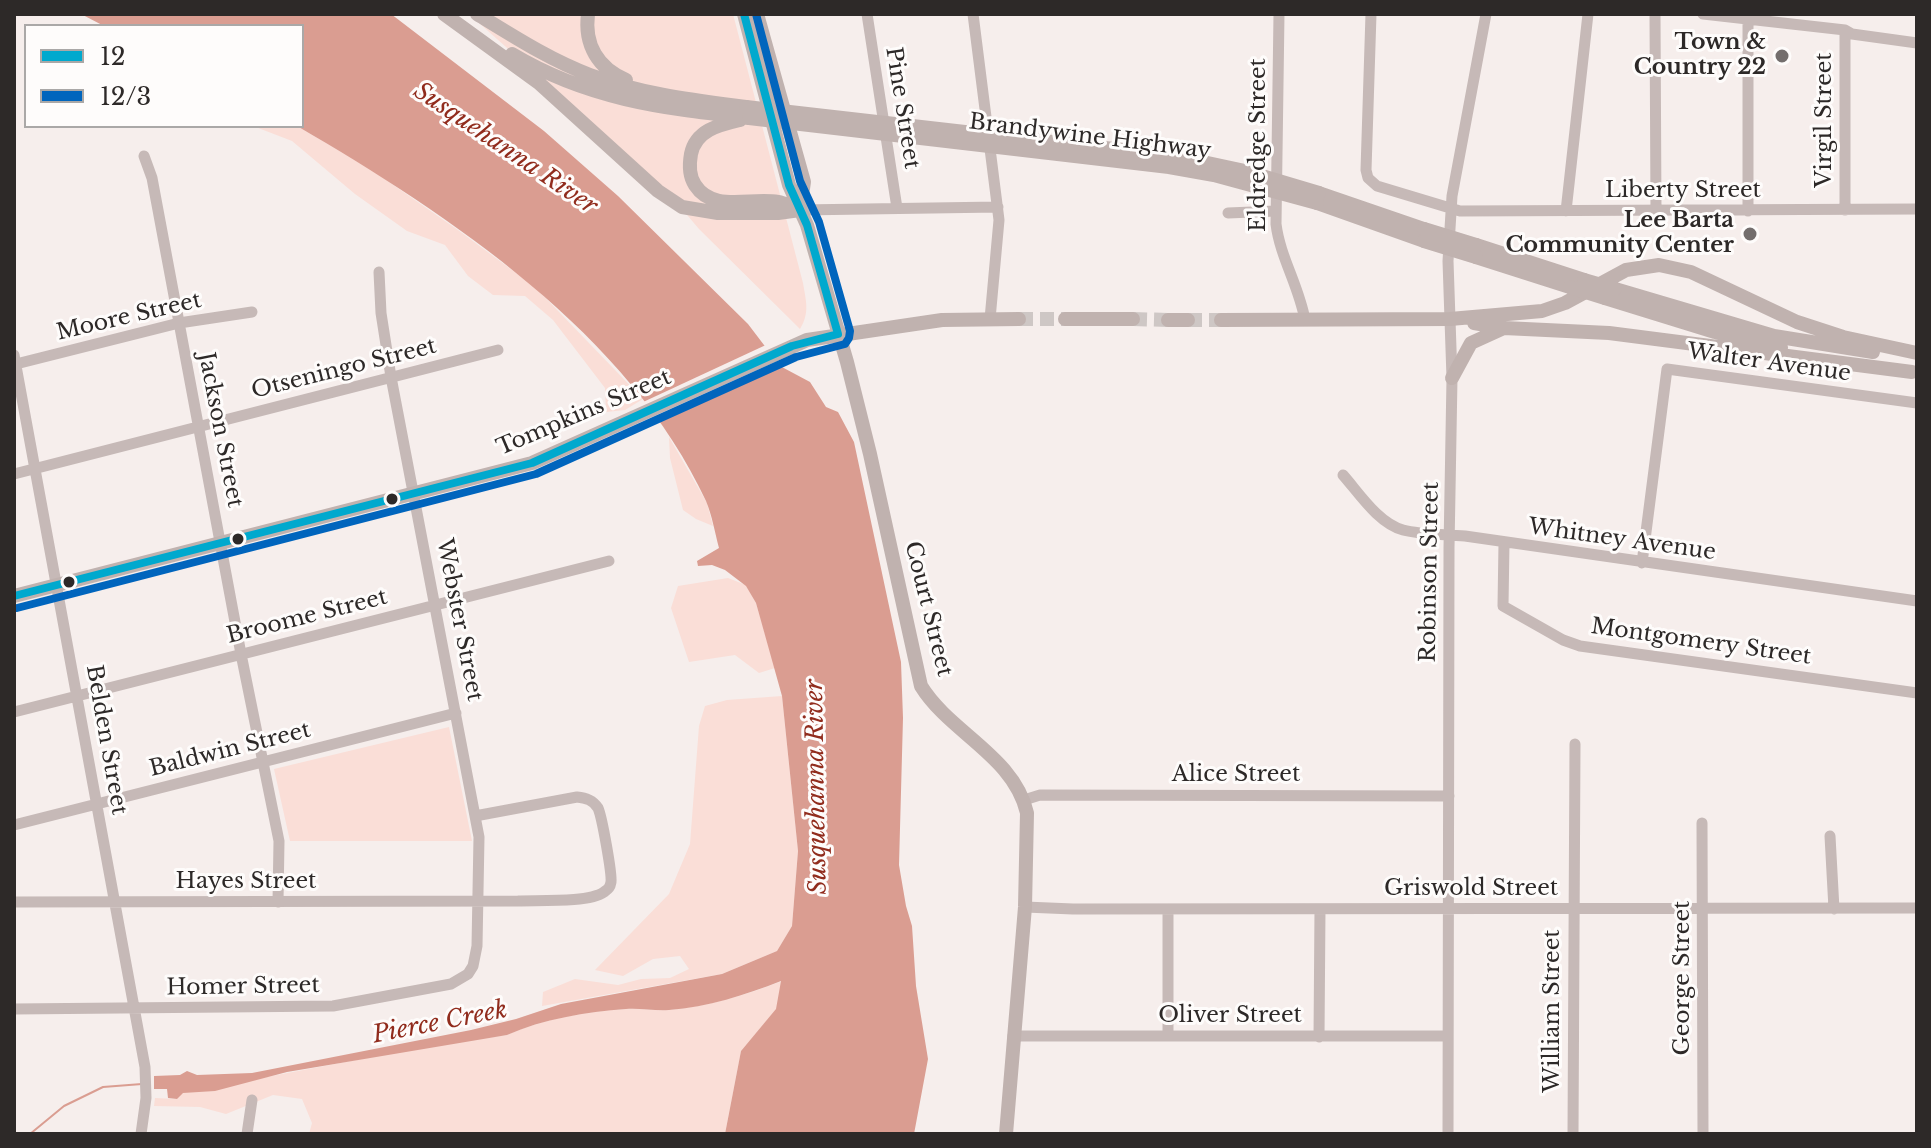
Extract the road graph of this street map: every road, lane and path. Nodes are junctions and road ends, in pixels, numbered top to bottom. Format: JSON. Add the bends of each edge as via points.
{"nodes":[{"id":1,"x":445,"y":14,"type":"edge"},
{"id":2,"x":477,"y":14,"type":"edge"},
{"id":3,"x":588,"y":14,"type":"edge"},
{"id":4,"x":744,"y":14,"type":"edge"},
{"id":5,"x":757,"y":14,"type":"edge"},
{"id":6,"x":867,"y":14,"type":"edge"},
{"id":7,"x":973,"y":14,"type":"edge"},
{"id":8,"x":1279,"y":14,"type":"edge"},
{"id":9,"x":1371,"y":14,"type":"edge"},
{"id":10,"x":1486,"y":14,"type":"edge"},
{"id":11,"x":1588,"y":14,"type":"edge"},
{"id":12,"x":1655,"y":14,"type":"edge"},
{"id":13,"x":1703,"y":14,"type":"edge"},
{"id":14,"x":1748,"y":19,"type":"junction"},
{"id":15,"x":1845,"y":30,"type":"junction"},
{"id":16,"x":1917,"y":43,"type":"edge"},
{"id":17,"x":695,"y":101,"type":"junction"},
{"id":18,"x":748,"y":112,"type":"junction"},
{"id":19,"x":144,"y":156,"type":"dead end"},
{"id":20,"x":998,"y":207,"type":"junction"},
{"id":21,"x":897,"y":208,"type":"junction"},
{"id":22,"x":1450,"y":209,"type":"junction"},
{"id":23,"x":1917,"y":209,"type":"edge"},
{"id":24,"x":800,"y":210,"type":"junction"},
{"id":25,"x":1845,"y":210,"type":"junction"},
{"id":26,"x":1276,"y":211,"type":"junction"},
{"id":27,"x":1566,"y":211,"type":"junction"},
{"id":28,"x":1656,"y":211,"type":"junction"},
{"id":29,"x":1748,"y":211,"type":"junction"},
{"id":30,"x":1228,"y":213,"type":"dead end"},
{"id":31,"x":379,"y":272,"type":"dead end"},
{"id":32,"x":252,"y":312,"type":"dead end"},
{"id":33,"x":990,"y":319,"type":"junction"},
{"id":34,"x":1019,"y":319,"type":"tunnel mouth"},
{"id":35,"x":1065,"y":319,"type":"tunnel mouth"},
{"id":36,"x":1133,"y":319,"type":"tunnel mouth"},
{"id":37,"x":1450,"y":319,"type":"junction"},
{"id":38,"x":1168,"y":320,"type":"tunnel mouth"},
{"id":39,"x":1188,"y":320,"type":"tunnel mouth"},
{"id":40,"x":1221,"y":320,"type":"tunnel mouth"},
{"id":41,"x":1305,"y":320,"type":"junction"},
{"id":42,"x":179,"y":323,"type":"junction"},
{"id":43,"x":1504,"y":328,"type":"junction"},
{"id":44,"x":838,"y":334,"type":"junction"},
{"id":45,"x":498,"y":350,"type":"dead end"},
{"id":46,"x":15,"y":360,"type":"edge"},
{"id":47,"x":1916,"y":364,"type":"edge"},
{"id":48,"x":391,"y":377,"type":"junction"},
{"id":49,"x":1452,"y":378,"type":"junction"},
{"id":50,"x":1917,"y":403,"type":"edge"},
{"id":51,"x":199,"y":427,"type":"junction"},
{"id":52,"x":35,"y":469,"type":"junction"},
{"id":53,"x":14,"y":474,"type":"edge"},
{"id":54,"x":1343,"y":475,"type":"dead end"},
{"id":55,"x":414,"y":494,"type":"junction"},
{"id":56,"x":1450,"y":534,"type":"junction"},
{"id":57,"x":221,"y":543,"type":"junction"},
{"id":58,"x":1504,"y":543,"type":"junction"},
{"id":59,"x":609,"y":561,"type":"dead end"},
{"id":60,"x":1642,"y":563,"type":"junction"},
{"id":61,"x":57,"y":585,"type":"junction"},
{"id":62,"x":14,"y":596,"type":"edge"},
{"id":63,"x":1917,"y":601,"type":"edge"},
{"id":64,"x":436,"y":605,"type":"junction"},
{"id":65,"x":241,"y":654,"type":"junction"},
{"id":66,"x":1917,"y":693,"type":"edge"},
{"id":67,"x":78,"y":696,"type":"junction"},
{"id":68,"x":14,"y":712,"type":"edge"},
{"id":69,"x":456,"y":713,"type":"junction"},
{"id":70,"x":1575,"y":744,"type":"dead end"},
{"id":71,"x":263,"y":763,"type":"junction"},
{"id":72,"x":1449,"y":796,"type":"junction"},
{"id":73,"x":1024,"y":800,"type":"junction"},
{"id":74,"x":98,"y":804,"type":"junction"},
{"id":75,"x":475,"y":816,"type":"junction"},
{"id":76,"x":1702,"y":823,"type":"dead end"},
{"id":77,"x":14,"y":825,"type":"edge"},
{"id":78,"x":1830,"y":836,"type":"dead end"},
{"id":79,"x":478,"y":901,"type":"junction"},
{"id":80,"x":14,"y":902,"type":"edge"},
{"id":81,"x":115,"y":902,"type":"junction"},
{"id":82,"x":278,"y":902,"type":"junction"},
{"id":83,"x":1025,"y":907,"type":"junction"},
{"id":84,"x":1574,"y":908,"type":"junction"},
{"id":85,"x":1703,"y":908,"type":"junction"},
{"id":86,"x":1917,"y":908,"type":"edge"},
{"id":87,"x":1168,"y":909,"type":"junction"},
{"id":88,"x":1320,"y":909,"type":"junction"},
{"id":89,"x":1449,"y":909,"type":"junction"},
{"id":90,"x":1834,"y":909,"type":"junction"},
{"id":91,"x":468,"y":974,"type":"joint"},
{"id":92,"x":134,"y":1007,"type":"junction"},
{"id":93,"x":14,"y":1009,"type":"edge"},
{"id":94,"x":1013,"y":1036,"type":"junction"},
{"id":95,"x":1168,"y":1036,"type":"junction"},
{"id":96,"x":1448,"y":1036,"type":"junction"},
{"id":97,"x":1319,"y":1037,"type":"junction"},
{"id":98,"x":252,"y":1100,"type":"dead end"},
{"id":99,"x":141,"y":1134,"type":"edge"},
{"id":100,"x":247,"y":1134,"type":"edge"},
{"id":101,"x":1006,"y":1134,"type":"edge"},
{"id":102,"x":1448,"y":1134,"type":"edge"},
{"id":103,"x":1573,"y":1134,"type":"edge"},
{"id":104,"x":1703,"y":1134,"type":"edge"}],
"edges":[{"from":1,"to":18,"type":"main road","name":"Brandywine Highway","via":[[556,78],[599,94],[654,107]]},
{"from":1,"to":24,"type":"main road","via":[[539,83],[682,207],[718,213]]},
{"from":2,"to":17,"type":"main road","name":"Brandywine Highway","via":[[591,75]]},
{"from":3,"to":17,"type":"main road","via":[[591,47],[610,72]]},
{"from":4,"to":24,"type":"main road","name":"Court Street"},
{"from":5,"to":24,"type":"main road","name":"Court Street","via":[[804,182]]},
{"from":6,"to":21,"type":"street","name":"Pine Street"},
{"from":7,"to":20,"type":"street"},
{"from":8,"to":26,"type":"street","name":"Eldredge Street"},
{"from":9,"to":22,"type":"street","name":"Liberty Street","via":[[1368,178],[1377,186]]},
{"from":10,"to":22,"type":"street","name":"Robinson Street"},
{"from":11,"to":27,"type":"street"},
{"from":12,"to":28,"type":"street"},
{"from":13,"to":14,"type":"street"},
{"from":14,"to":15,"type":"street"},
{"from":14,"to":29,"type":"street"},
{"from":15,"to":16,"type":"street"},
{"from":15,"to":25,"type":"street","name":"Virgil Street"},
{"from":17,"to":18,"type":"main road","name":"Brandywine Highway"},
{"from":18,"to":24,"type":"main road","via":[[700,137],[690,164],[694,184],[716,201],[777,202]]},
{"from":18,"to":47,"type":"main road","name":"Brandywine Highway","bridge":true,"via":[[1175,156],[1245,171],[1610,294],[1774,336]]},
{"from":19,"to":42,"type":"street","name":"Jackson Street"},
{"from":20,"to":21,"type":"street"},
{"from":20,"to":33,"type":"street"},
{"from":21,"to":24,"type":"street"},
{"from":22,"to":27,"type":"street","name":"Liberty Street"},
{"from":22,"to":37,"type":"street","name":"Robinson Street"},
{"from":23,"to":25,"type":"street","name":"Liberty Street"},
{"from":24,"to":44,"type":"main road","name":"Court Street"},
{"from":25,"to":29,"type":"street","name":"Liberty Street"},
{"from":26,"to":30,"type":"street"},
{"from":26,"to":41,"type":"street","name":"Eldredge Street","via":[[1278,237]]},
{"from":27,"to":28,"type":"street","name":"Liberty Street"},
{"from":28,"to":29,"type":"street","name":"Liberty Street"},
{"from":31,"to":48,"type":"street","name":"Webster Street"},
{"from":32,"to":42,"type":"street","name":"Moore Street"},
{"from":33,"to":34,"type":"main road","name":"Tompkins Street"},
{"from":33,"to":44,"type":"main road","name":"Tompkins Street"},
{"from":35,"to":36,"type":"main road"},
{"from":37,"to":41,"type":"main road"},
{"from":37,"to":43,"type":"main road"},
{"from":37,"to":47,"type":"main road","via":[[1553,308],[1626,270],[1659,265],[1691,272],[1797,322]]},
{"from":37,"to":49,"type":"street","name":"Robinson Street"},
{"from":38,"to":39,"type":"main road"},
{"from":40,"to":41,"type":"main road"},
{"from":42,"to":46,"type":"street","name":"Moore Street"},
{"from":42,"to":51,"type":"street","name":"Jackson Street"},
{"from":43,"to":47,"type":"main road","via":[[1609,333]]},
{"from":43,"to":49,"type":"main road","via":[[1471,343]]},
{"from":44,"to":55,"type":"main road","name":"Tompkins Street","via":[[792,346],[532,463]]},
{"from":44,"to":73,"type":"main road","name":"Court Street","via":[[921,686],[938,709],[1005,770]]},
{"from":45,"to":48,"type":"street","name":"Otseningo Street"},
{"from":46,"to":52,"type":"street","name":"Belden Street"},
{"from":48,"to":51,"type":"street","name":"Otseningo Street"},
{"from":48,"to":55,"type":"street","name":"Webster Street"},
{"from":49,"to":56,"type":"street","name":"Robinson Street"},
{"from":50,"to":60,"type":"street","name":"Walter Avenue","via":[[1667,369]]},
{"from":51,"to":52,"type":"street","name":"Otseningo Street"},
{"from":51,"to":57,"type":"street","name":"Jackson Street"},
{"from":52,"to":53,"type":"street","name":"Otseningo Street"},
{"from":52,"to":61,"type":"street","name":"Belden Street"},
{"from":54,"to":56,"type":"street","name":"Whitney Avenue","via":[[1396,527]]},
{"from":55,"to":57,"type":"main road","name":"Tompkins Street"},
{"from":55,"to":64,"type":"street","name":"Webster Street"},
{"from":56,"to":58,"type":"street","name":"Whitney Avenue"},
{"from":56,"to":72,"type":"street","name":"Robinson Street"},
{"from":57,"to":61,"type":"main road","name":"Tompkins Street"},
{"from":57,"to":65,"type":"street","name":"Jackson Street"},
{"from":58,"to":60,"type":"street","name":"Whitney Avenue"},
{"from":58,"to":66,"type":"street","name":"Montgomery Street","via":[[1503,606],[1563,640]]},
{"from":59,"to":64,"type":"street","name":"Broome Street"},
{"from":60,"to":63,"type":"street","name":"Whitney Avenue"},
{"from":61,"to":62,"type":"main road","name":"Tompkins Street"},
{"from":61,"to":67,"type":"street","name":"Belden Street"},
{"from":64,"to":65,"type":"street","name":"Broome Street"},
{"from":64,"to":69,"type":"street","name":"Webster Street"},
{"from":65,"to":67,"type":"street","name":"Broome Street"},
{"from":65,"to":71,"type":"street","name":"Jackson Street"},
{"from":67,"to":68,"type":"street","name":"Broome Street"},
{"from":67,"to":74,"type":"street","name":"Belden Street"},
{"from":69,"to":71,"type":"street","name":"Baldwin Street"},
{"from":69,"to":75,"type":"street","name":"Webster Street"},
{"from":70,"to":84,"type":"street","name":"William Street"},
{"from":71,"to":74,"type":"street","name":"Baldwin Street"},
{"from":71,"to":82,"type":"street","name":"Jackson Street","via":[[280,847]]},
{"from":72,"to":73,"type":"street","name":"Alice Street","via":[[1040,795]]},
{"from":72,"to":89,"type":"street","name":"Robinson Street"},
{"from":73,"to":83,"type":"main road","name":"Court Street"},
{"from":74,"to":77,"type":"street","name":"Baldwin Street"},
{"from":74,"to":81,"type":"street","name":"Belden Street"},
{"from":75,"to":79,"type":"street","name":"Webster Street"},
{"from":75,"to":79,"type":"street","name":"Hayes Street","via":[[587,798],[598,809],[611,883],[600,895],[586,898]]},
{"from":76,"to":85,"type":"street","name":"George Street"},
{"from":78,"to":90,"type":"street"},
{"from":79,"to":82,"type":"street","name":"Hayes Street"},
{"from":79,"to":91,"type":"street","name":"Webster Street","via":[[477,946]]},
{"from":80,"to":81,"type":"street","name":"Hayes Street"},
{"from":81,"to":82,"type":"street","name":"Hayes Street"},
{"from":81,"to":92,"type":"street","name":"Belden Street"},
{"from":83,"to":87,"type":"street","name":"Griswold Street"},
{"from":83,"to":94,"type":"main road","name":"Court Street"},
{"from":84,"to":85,"type":"street","name":"Griswold Street"},
{"from":84,"to":89,"type":"street","name":"Griswold Street"},
{"from":84,"to":103,"type":"street","name":"William Street"},
{"from":85,"to":90,"type":"street","name":"Griswold Street"},
{"from":85,"to":104,"type":"street","name":"George Street"},
{"from":86,"to":90,"type":"street","name":"Griswold Street"},
{"from":87,"to":88,"type":"street","name":"Griswold Street"},
{"from":87,"to":95,"type":"street"},
{"from":88,"to":89,"type":"street","name":"Griswold Street"},
{"from":88,"to":97,"type":"street"},
{"from":89,"to":96,"type":"street","name":"Robinson Street"},
{"from":91,"to":92,"type":"street","name":"Homer Street","via":[[451,984],[333,1006]]},
{"from":92,"to":93,"type":"street","name":"Homer Street"},
{"from":92,"to":99,"type":"street","name":"Belden Street","via":[[146,1077]]},
{"from":94,"to":95,"type":"street","name":"Oliver Street"},
{"from":94,"to":101,"type":"main road","name":"Court Street"},
{"from":95,"to":97,"type":"street","name":"Oliver Street"},
{"from":96,"to":97,"type":"street","name":"Oliver Street"},
{"from":96,"to":102,"type":"street","name":"Robinson Street"},
{"from":98,"to":100,"type":"street"}]}
